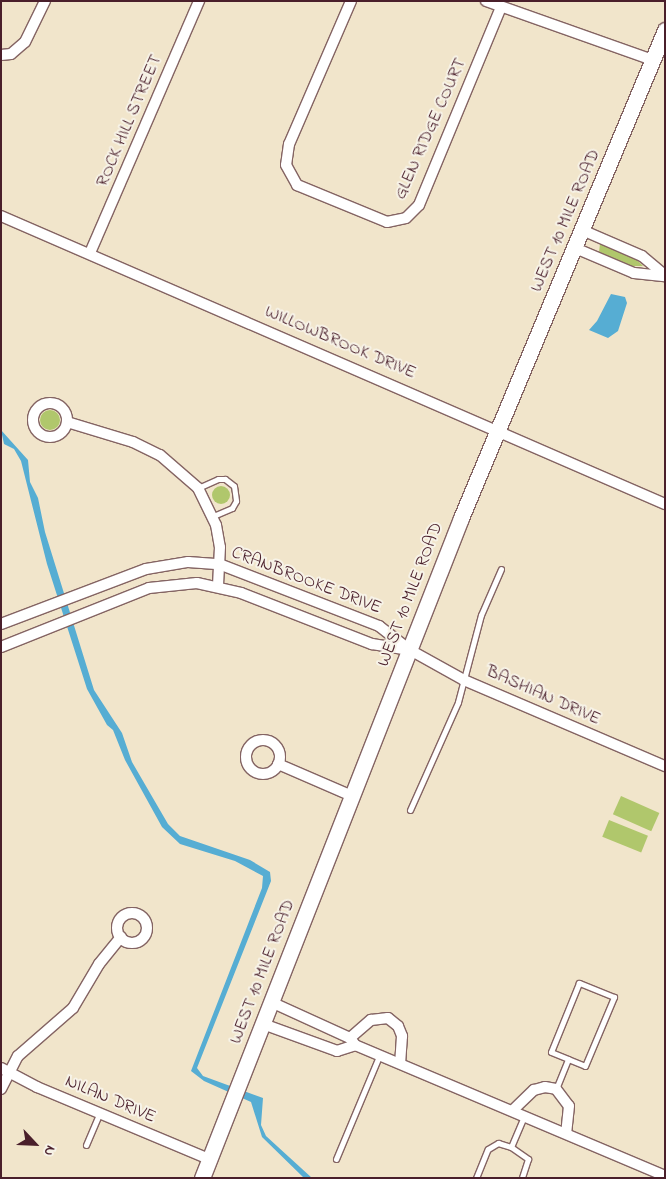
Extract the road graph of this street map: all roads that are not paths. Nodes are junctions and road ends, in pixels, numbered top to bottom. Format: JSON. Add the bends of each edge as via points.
{"nodes":[{"id":1,"x":45,"y":1,"type":"edge"},
{"id":2,"x":199,"y":1,"type":"edge"},
{"id":3,"x":350,"y":1,"type":"edge"},
{"id":4,"x":486,"y":1,"type":"edge"},
{"id":5,"x":501,"y":6,"type":"junction"},
{"id":6,"x":665,"y":30,"type":"edge"},
{"id":7,"x":1,"y":55,"type":"edge"},
{"id":8,"x":653,"y":60,"type":"junction"},
{"id":9,"x":1,"y":216,"type":"edge"},
{"id":10,"x":582,"y":230,"type":"junction"},
{"id":11,"x":575,"y":248,"type":"junction"},
{"id":12,"x":90,"y":253,"type":"junction"},
{"id":13,"x":665,"y":276,"type":"edge"},
{"id":14,"x":67,"y":422,"type":"dead end"},
{"id":15,"x":499,"y":430,"type":"junction"},
{"id":16,"x":198,"y":488,"type":"junction"},
{"id":17,"x":665,"y":504,"type":"edge"},
{"id":18,"x":213,"y":516,"type":"junction"},
{"id":19,"x":219,"y":564,"type":"junction"},
{"id":20,"x":501,"y":569,"type":"dead end"},
{"id":21,"x":218,"y":586,"type":"junction"},
{"id":22,"x":1,"y":624,"type":"edge"},
{"id":23,"x":1,"y":647,"type":"edge"},
{"id":24,"x":410,"y":650,"type":"junction"},
{"id":25,"x":464,"y":680,"type":"junction"},
{"id":26,"x":278,"y":764,"type":"dead end"},
{"id":27,"x":665,"y":766,"type":"edge"},
{"id":28,"x":352,"y":796,"type":"junction"},
{"id":29,"x":410,"y":810,"type":"dead end"},
{"id":30,"x":121,"y":937,"type":"dead end"},
{"id":31,"x":271,"y":1002,"type":"junction"},
{"id":32,"x":263,"y":1024,"type":"junction"},
{"id":33,"x":352,"y":1042,"type":"junction"},
{"id":34,"x":379,"y":1056,"type":"junction"},
{"id":35,"x":568,"y":1059,"type":"junction"},
{"id":36,"x":400,"y":1063,"type":"junction"},
{"id":37,"x":5,"y":1070,"type":"edge"},
{"id":38,"x":1,"y":1089,"type":"edge"},
{"id":39,"x":556,"y":1089,"type":"junction"},
{"id":40,"x":513,"y":1110,"type":"junction"},
{"id":41,"x":100,"y":1113,"type":"junction"},
{"id":42,"x":524,"y":1116,"type":"junction"},
{"id":43,"x":566,"y":1133,"type":"junction"},
{"id":44,"x":86,"y":1145,"type":"dead end"},
{"id":45,"x":511,"y":1147,"type":"junction"},
{"id":46,"x":209,"y":1159,"type":"junction"},
{"id":47,"x":336,"y":1159,"type":"dead end"},
{"id":48,"x":665,"y":1176,"type":"edge"},
{"id":49,"x":202,"y":1178,"type":"edge"},
{"id":50,"x":476,"y":1178,"type":"edge"},
{"id":51,"x":522,"y":1178,"type":"edge"}],
"edges":[{"from":1,"to":7,"type":"street","via":[[25,42],[11,54]]},
{"from":2,"to":12,"type":"street","name":"ROCK HILL STREET"},
{"from":3,"to":5,"type":"street","name":"GLEN RIDGE COURT","via":[[289,144],[286,165],[297,185],[387,222],[406,218],[418,205]]},
{"from":4,"to":5,"type":"street"},
{"from":5,"to":8,"type":"street"},
{"from":6,"to":8,"type":"main road","name":"WEST 10 MILE ROAD"},
{"from":8,"to":10,"type":"main road","name":"WEST 10 MILE ROAD"},
{"from":9,"to":12,"type":"street","name":"WILLOWBROOK DRIVE"},
{"from":10,"to":11,"type":"main road","name":"WEST 10 MILE ROAD"},
{"from":10,"to":13,"type":"street","via":[[642,256]]},
{"from":11,"to":13,"type":"street","via":[[634,273]]},
{"from":11,"to":15,"type":"main road","name":"WEST 10 MILE ROAD"},
{"from":12,"to":15,"type":"street","name":"WILLOWBROOK DRIVE"},
{"from":14,"to":16,"type":"street","via":[[97,429],[160,455]]},
{"from":15,"to":17,"type":"street","name":"WILLOWBROOK DRIVE"},
{"from":15,"to":24,"type":"main road","name":"WEST 10 MILE ROAD"},
{"from":16,"to":18,"type":"street"},
{"from":16,"to":18,"type":"lane","via":[[218,478],[234,486],[236,501],[232,508]]},
{"from":18,"to":19,"type":"street"},
{"from":19,"to":21,"type":"street"},
{"from":19,"to":22,"type":"street","name":"CRANBROOKE DRIVE","via":[[170,563]]},
{"from":19,"to":24,"type":"street","name":"CRANBROOKE DRIVE","via":[[379,626]]},
{"from":20,"to":25,"type":"lane","via":[[481,615]]},
{"from":21,"to":23,"type":"street","name":"CRANBROOKE DRIVE","via":[[197,583],[160,585]]},
{"from":21,"to":24,"type":"street","name":"CRANBROOKE DRIVE","via":[[372,644]]},
{"from":24,"to":25,"type":"street","name":"BASHIAN DRIVE"},
{"from":24,"to":28,"type":"main road","name":"WEST 10 MILE ROAD"},
{"from":25,"to":27,"type":"street","name":"BASHIAN DRIVE"},
{"from":25,"to":29,"type":"lane","via":[[458,702]]},
{"from":26,"to":28,"type":"street"},
{"from":28,"to":31,"type":"main road","name":"WEST 10 MILE ROAD"},
{"from":30,"to":37,"type":"street","via":[[99,964],[73,1008]]},
{"from":31,"to":32,"type":"main road","name":"WEST 10 MILE ROAD"},
{"from":31,"to":33,"type":"street"},
{"from":32,"to":33,"type":"street","via":[[337,1051]]},
{"from":32,"to":46,"type":"main road","name":"WEST 10 MILE ROAD"},
{"from":33,"to":34,"type":"street"},
{"from":33,"to":36,"type":"street","via":[[371,1020],[388,1018],[398,1026],[402,1036]]},
{"from":34,"to":36,"type":"street"},
{"from":34,"to":47,"type":"lane"},
{"from":35,"to":35,"type":"lane","via":[[585,1066],[614,997],[579,983],[551,1052]]},
{"from":35,"to":39,"type":"lane"},
{"from":36,"to":40,"type":"street"},
{"from":37,"to":38,"type":"street"},
{"from":37,"to":41,"type":"street","name":"NILAN DRIVE"},
{"from":39,"to":40,"type":"street","via":[[534,1090]]},
{"from":39,"to":43,"type":"street","via":[[569,1106]]},
{"from":40,"to":42,"type":"street"},
{"from":41,"to":44,"type":"lane"},
{"from":41,"to":46,"type":"street","name":"NILAN DRIVE"},
{"from":42,"to":43,"type":"street"},
{"from":42,"to":45,"type":"lane"},
{"from":43,"to":48,"type":"street"},
{"from":45,"to":50,"type":"lane","via":[[491,1144]]},
{"from":45,"to":51,"type":"lane","via":[[528,1159]]},
{"from":46,"to":49,"type":"main road","name":"WEST 10 MILE ROAD"}]}
